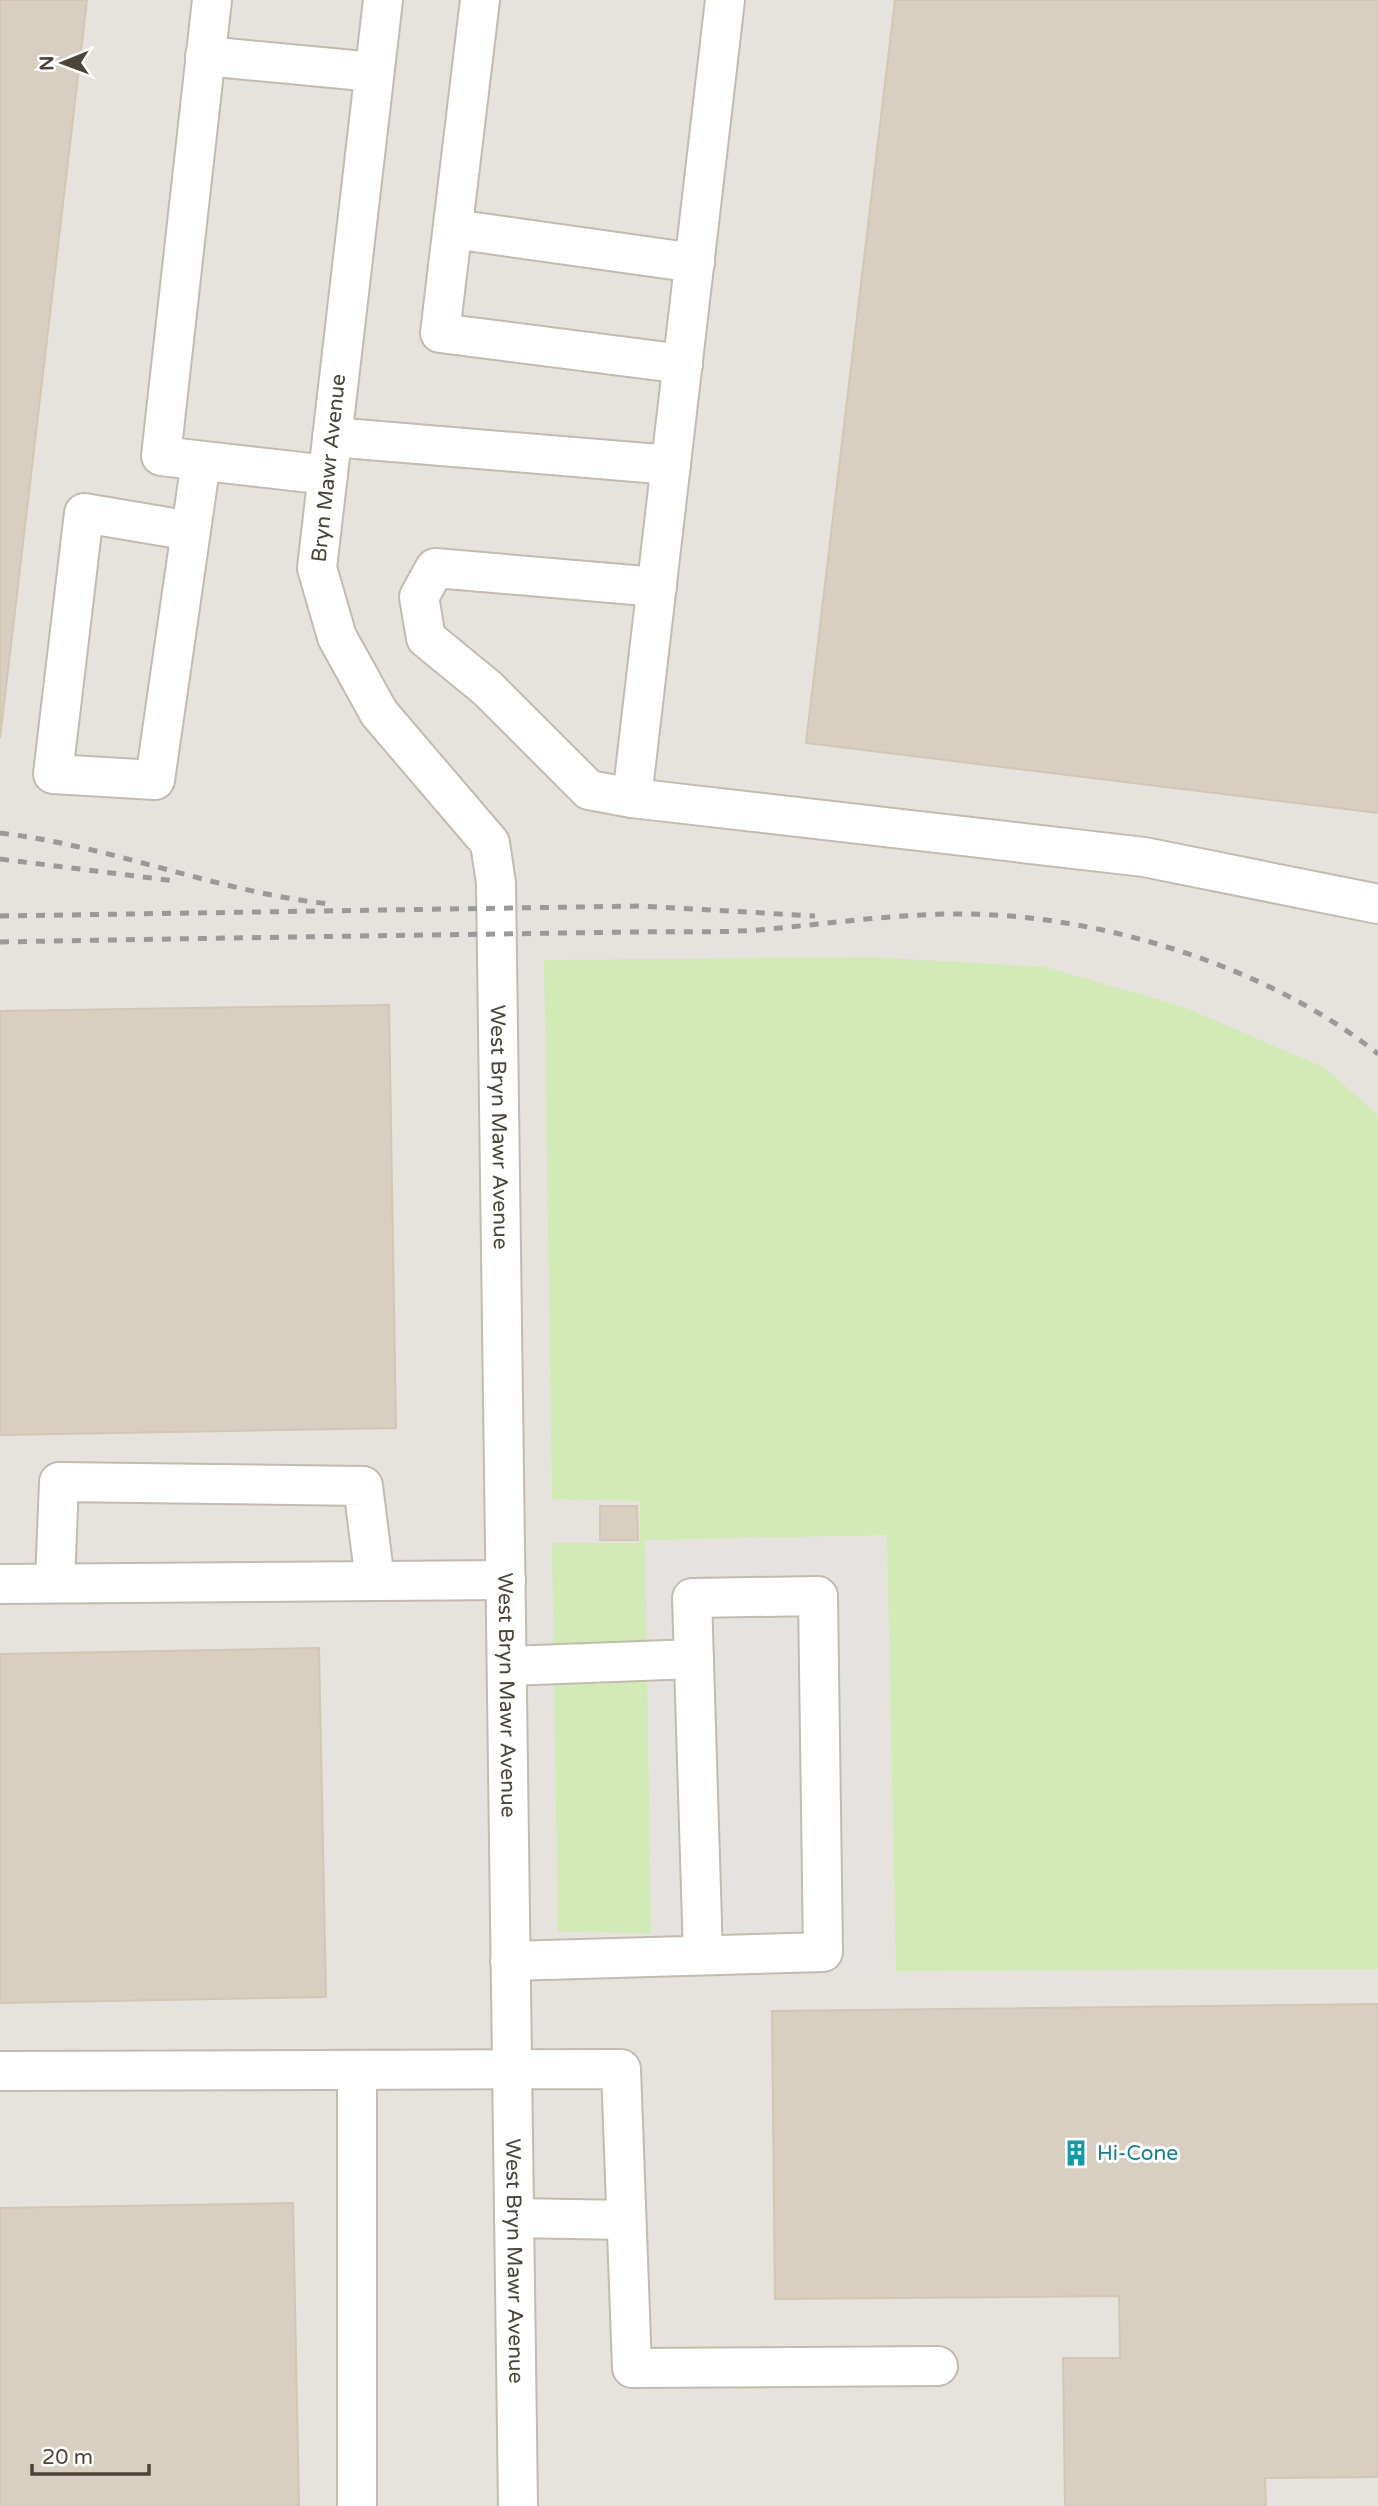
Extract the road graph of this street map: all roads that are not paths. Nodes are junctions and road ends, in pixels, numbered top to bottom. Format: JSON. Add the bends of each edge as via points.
{"nodes":[{"id":1,"x":212,"y":0,"type":"edge"},
{"id":2,"x":383,"y":0,"type":"edge"},
{"id":3,"x":480,"y":0,"type":"edge"},
{"id":4,"x":725,"y":0,"type":"edge"},
{"id":5,"x":205,"y":56,"type":"junction"},
{"id":6,"x":374,"y":72,"type":"junction"},
{"id":7,"x":453,"y":229,"type":"junction"},
{"id":8,"x":695,"y":263,"type":"junction"},
{"id":9,"x":683,"y":364,"type":"junction"},
{"id":10,"x":332,"y":437,"type":"junction"},
{"id":11,"x":201,"y":461,"type":"junction"},
{"id":12,"x":671,"y":465,"type":"junction"},
{"id":13,"x":328,"y":475,"type":"junction"},
{"id":14,"x":191,"y":531,"type":"junction"},
{"id":15,"x":657,"y":587,"type":"junction"},
{"id":16,"x":632,"y":798,"type":"junction"},
{"id":17,"x":496,"y":883,"type":"joint"},
{"id":18,"x":1378,"y":904,"type":"edge"},
{"id":19,"x":506,"y":1580,"type":"junction"},
{"id":20,"x":375,"y":1581,"type":"junction"},
{"id":21,"x":55,"y":1583,"type":"junction"},
{"id":22,"x":0,"y":1584,"type":"edge"},
{"id":23,"x":694,"y":1659,"type":"junction"},
{"id":24,"x":506,"y":1666,"type":"junction"},
{"id":25,"x":704,"y":1955,"type":"junction"},
{"id":26,"x":510,"y":1961,"type":"junction"},
{"id":27,"x":0,"y":2070,"type":"edge"},
{"id":28,"x":512,"y":2070,"type":"junction"},
{"id":29,"x":357,"y":2071,"type":"junction"},
{"id":30,"x":514,"y":2218,"type":"junction"},
{"id":31,"x":626,"y":2220,"type":"junction"},
{"id":32,"x":938,"y":2366,"type":"dead end"},
{"id":33,"x":357,"y":2506,"type":"edge"},
{"id":34,"x":517,"y":2506,"type":"edge"}],
"edges":[{"from":1,"to":5,"type":"street"},
{"from":2,"to":6,"type":"street","name":"Bryn Mawr Avenue"},
{"from":3,"to":7,"type":"street"},
{"from":4,"to":8,"type":"street"},
{"from":5,"to":6,"type":"street"},
{"from":5,"to":11,"type":"street","via":[[160,456]]},
{"from":6,"to":10,"type":"street","name":"Bryn Mawr Avenue"},
{"from":7,"to":8,"type":"street"},
{"from":7,"to":9,"type":"street","via":[[440,333]]},
{"from":8,"to":9,"type":"street"},
{"from":9,"to":12,"type":"street"},
{"from":10,"to":12,"type":"street"},
{"from":10,"to":13,"type":"street","name":"Bryn Mawr Avenue"},
{"from":11,"to":13,"type":"street"},
{"from":11,"to":14,"type":"street"},
{"from":12,"to":15,"type":"street"},
{"from":13,"to":17,"type":"street","name":"Bryn Mawr Avenue","via":[[317,568],[337,637],[379,713],[490,843]]},
{"from":14,"to":14,"type":"street","via":[[155,780],[53,775],[84,513]]},
{"from":15,"to":16,"type":"street"},
{"from":15,"to":16,"type":"street","via":[[435,568],[419,597],[426,638],[487,688],[589,790]]},
{"from":16,"to":18,"type":"street","via":[[1144,856]]},
{"from":17,"to":19,"type":"street","name":"West Bryn Mawr Avenue"},
{"from":19,"to":20,"type":"street"},
{"from":19,"to":24,"type":"street","name":"West Bryn Mawr Avenue"},
{"from":20,"to":21,"type":"street"},
{"from":20,"to":21,"type":"street","via":[[363,1486],[58,1482]]},
{"from":21,"to":22,"type":"street"},
{"from":23,"to":24,"type":"street"},
{"from":23,"to":25,"type":"street"},
{"from":23,"to":25,"type":"street","via":[[692,1598],[818,1596],[823,1952]]},
{"from":24,"to":26,"type":"street","name":"West Bryn Mawr Avenue"},
{"from":25,"to":26,"type":"street"},
{"from":26,"to":28,"type":"street","name":"West Bryn Mawr Avenue"},
{"from":27,"to":29,"type":"street"},
{"from":28,"to":29,"type":"street"},
{"from":28,"to":30,"type":"street","name":"West Bryn Mawr Avenue"},
{"from":28,"to":31,"type":"street","via":[[621,2069]]},
{"from":29,"to":33,"type":"street"},
{"from":30,"to":31,"type":"street"},
{"from":30,"to":34,"type":"street","name":"West Bryn Mawr Avenue"},
{"from":31,"to":32,"type":"street","via":[[632,2368]]}]}
